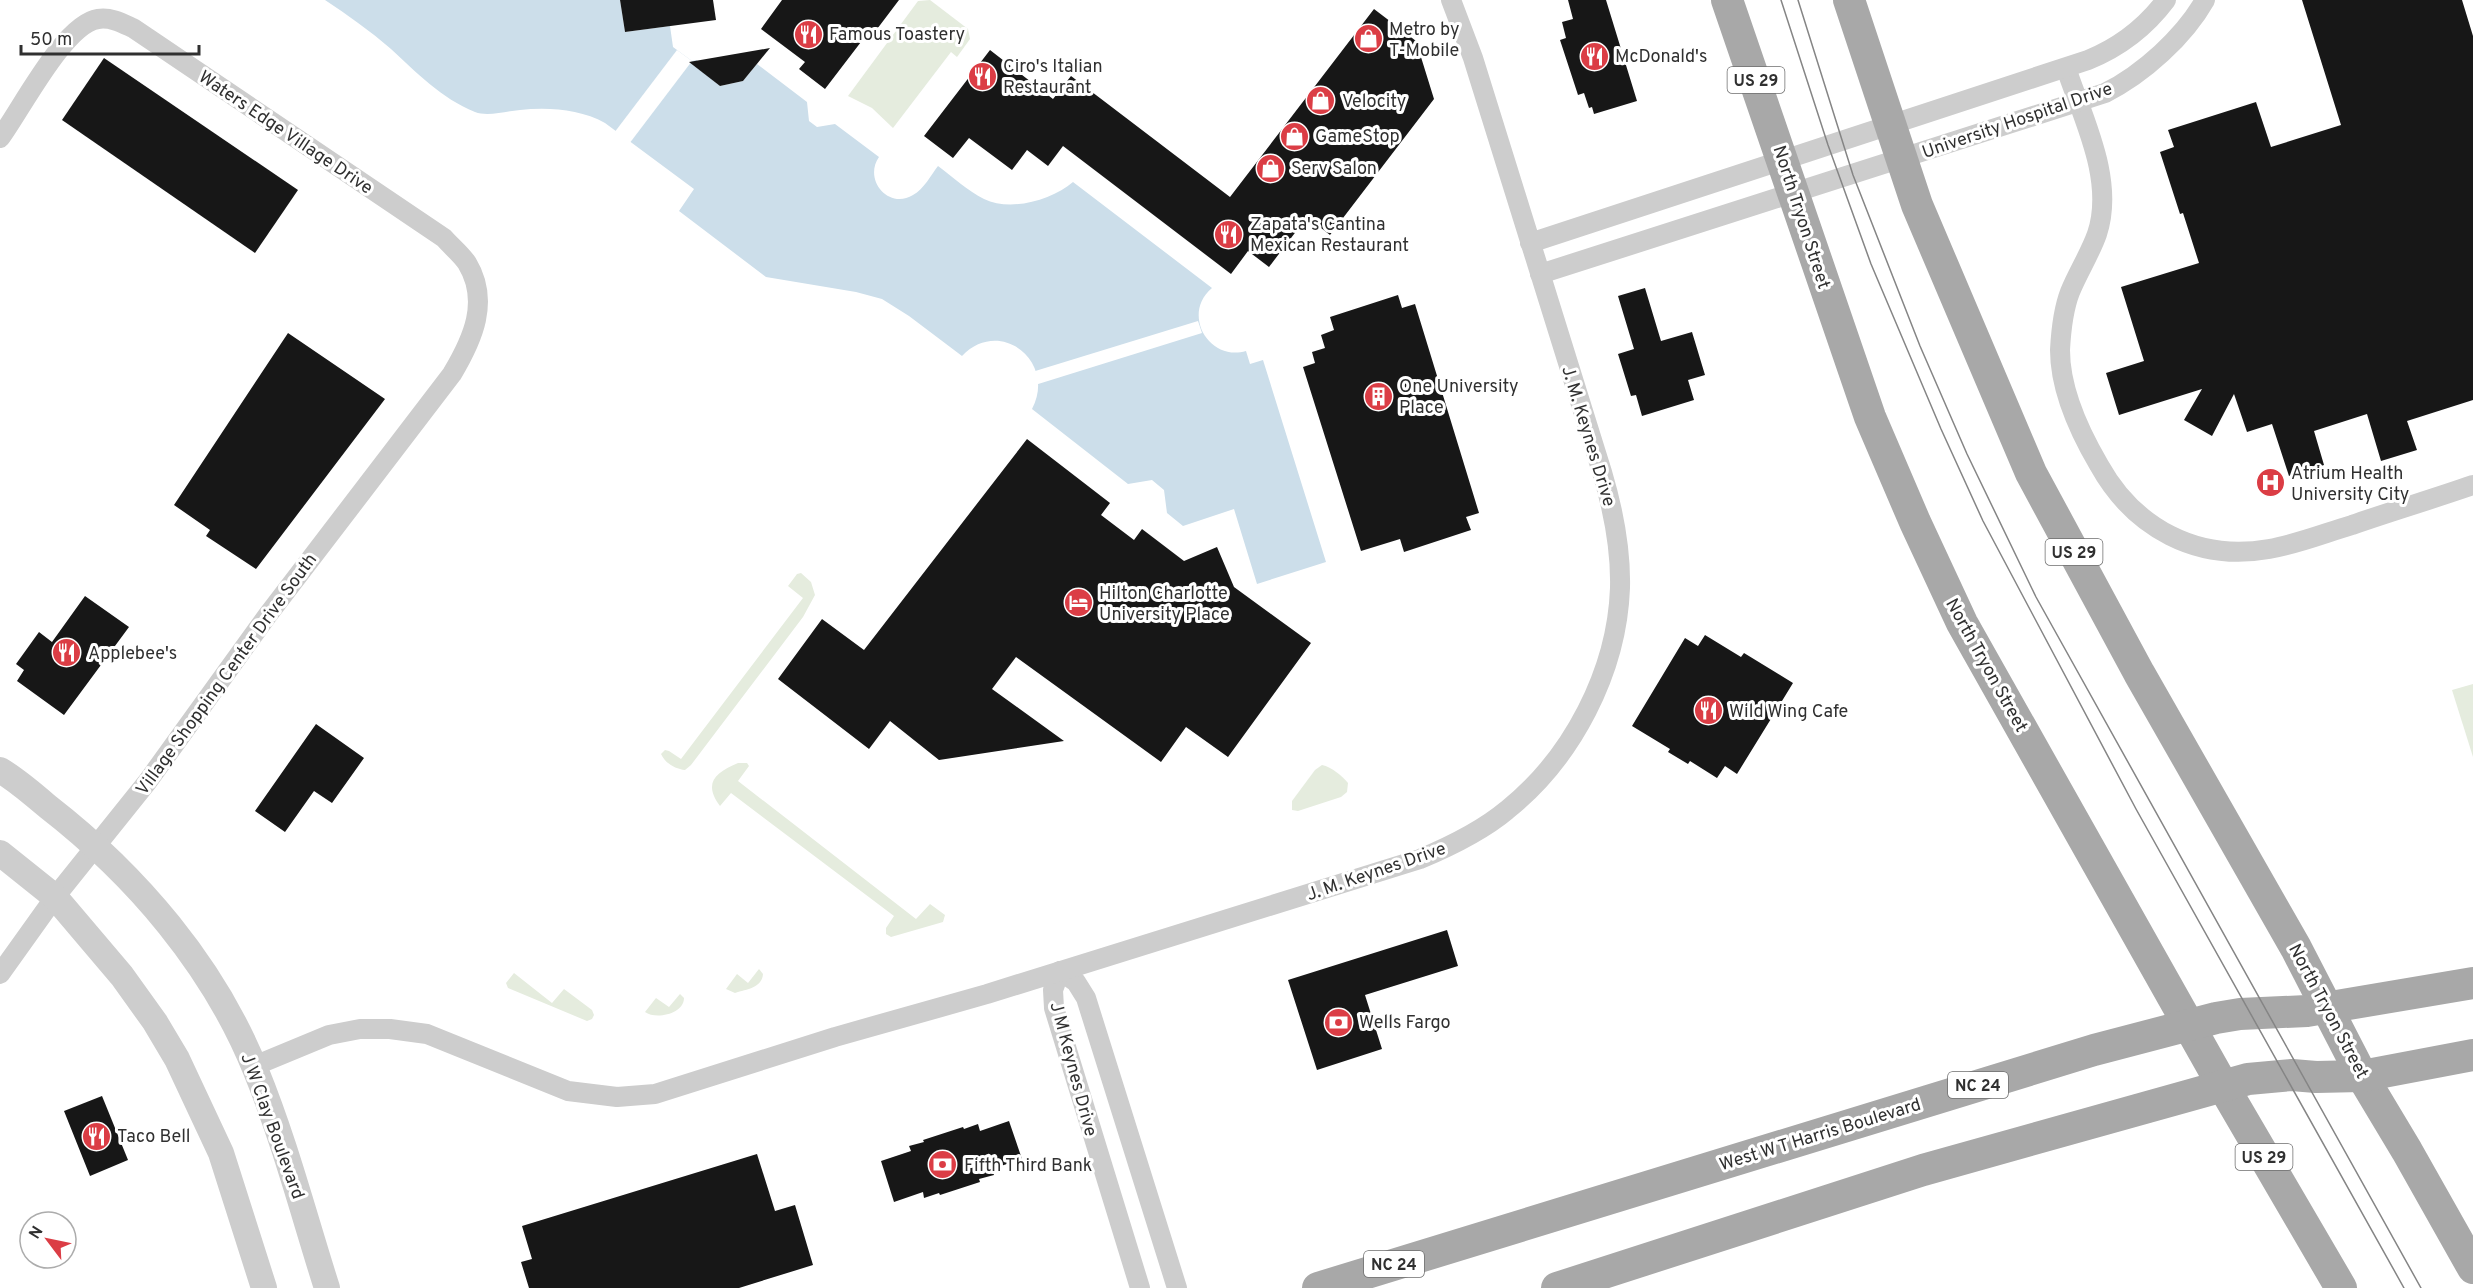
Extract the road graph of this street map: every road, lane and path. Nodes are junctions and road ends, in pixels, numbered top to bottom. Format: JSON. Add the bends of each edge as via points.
{"nodes":[{"id":1,"x":1451,"y":0,"type":"edge"},
{"id":2,"x":1727,"y":0,"type":"edge"},
{"id":3,"x":1849,"y":0,"type":"edge"},
{"id":4,"x":2166,"y":0,"type":"edge"},
{"id":5,"x":2205,"y":0,"type":"edge"},
{"id":6,"x":2066,"y":68,"type":"junction"},
{"id":7,"x":2078,"y":102,"type":"junction"},
{"id":8,"x":1890,"y":125,"type":"junction"},
{"id":9,"x":0,"y":138,"type":"edge"},
{"id":10,"x":1901,"y":159,"type":"junction"},
{"id":11,"x":1783,"y":160,"type":"junction"},
{"id":12,"x":1793,"y":192,"type":"junction"},
{"id":13,"x":1530,"y":243,"type":"junction"},
{"id":14,"x":1540,"y":274,"type":"junction"},
{"id":15,"x":452,"y":374,"type":"joint"},
{"id":16,"x":2473,"y":485,"type":"edge"},
{"id":17,"x":0,"y":770,"type":"edge"},
{"id":18,"x":95,"y":847,"type":"junction"},
{"id":19,"x":0,"y":853,"type":"edge"},
{"id":20,"x":55,"y":897,"type":"junction"},
{"id":21,"x":1060,"y":971,"type":"junction"},
{"id":22,"x":0,"y":974,"type":"edge"},
{"id":23,"x":2473,"y":983,"type":"edge"},
{"id":24,"x":2328,"y":1008,"type":"junction"},
{"id":25,"x":2190,"y":1024,"type":"junction"},
{"id":26,"x":2473,"y":1055,"type":"edge"},
{"id":27,"x":254,"y":1066,"type":"junction"},
{"id":28,"x":2362,"y":1076,"type":"junction"},
{"id":29,"x":2223,"y":1086,"type":"junction"},
{"id":30,"x":2473,"y":1268,"type":"edge"},
{"id":31,"x":264,"y":1288,"type":"edge"},
{"id":32,"x":327,"y":1288,"type":"edge"},
{"id":33,"x":1140,"y":1288,"type":"edge"},
{"id":34,"x":1177,"y":1288,"type":"edge"},
{"id":35,"x":1318,"y":1288,"type":"edge"},
{"id":36,"x":1557,"y":1288,"type":"edge"},
{"id":37,"x":2341,"y":1288,"type":"edge"}],
"edges":[{"from":1,"to":13,"type":"street","name":"J. M. Keynes Drive"},
{"from":2,"to":11,"type":"main road","name":"North Tryon Street","number":"US 29"},
{"from":3,"to":8,"type":"main road","name":"North Tryon Street","number":"US 29"},
{"from":4,"to":6,"type":"street","name":"University Hospital Drive","via":[[2142,28],[2117,46]]},
{"from":5,"to":7,"type":"street","name":"University Hospital Drive","via":[[2187,28],[2155,58],[2113,90]]},
{"from":6,"to":7,"type":"street"},
{"from":6,"to":8,"type":"street","name":"University Hospital Drive"},
{"from":7,"to":10,"type":"street","name":"University Hospital Drive"},
{"from":7,"to":16,"type":"street","via":[[2099,173],[2102,200],[2097,234],[2065,310],[2062,370],[2081,431],[2108,481],[2126,504],[2176,539],[2205,548],[2244,551],[2289,545]]},
{"from":8,"to":10,"type":"main road","name":"North Tryon Street","number":"US 29"},
{"from":8,"to":11,"type":"street"},
{"from":9,"to":15,"type":"street","name":"Waters Edge Village Drive","via":[[67,38],[98,19],[117,20],[444,238],[466,262],[478,289],[478,319],[468,348]]},
{"from":10,"to":12,"type":"street"},
{"from":10,"to":24,"type":"main road","name":"North Tryon Street","number":"US 29","via":[[2031,473]]},
{"from":11,"to":12,"type":"main road","name":"North Tryon Street","number":"US 29"},
{"from":11,"to":13,"type":"street"},
{"from":12,"to":14,"type":"street"},
{"from":12,"to":25,"type":"main road","name":"North Tryon Street","number":"US 29","via":[[1877,434],[1962,623]]},
{"from":13,"to":14,"type":"street","name":"J. M. Keynes Drive"},
{"from":14,"to":21,"type":"street","name":"J. M. Keynes Drive","via":[[1609,494],[1619,555],[1620,588],[1606,663],[1566,746],[1507,810],[1436,853]]},
{"from":15,"to":18,"type":"street","name":"Village Shopping Center Drive South"},
{"from":17,"to":18,"type":"street","name":"J W Clay Boulevard"},
{"from":18,"to":20,"type":"street","name":"Village Shopping Center Drive South"},
{"from":18,"to":27,"type":"street","name":"J W Clay Boulevard","via":[[144,894],[192,955]]},
{"from":19,"to":20,"type":"street"},
{"from":20,"to":22,"type":"street","name":"Village Shopping Center Drive South"},
{"from":20,"to":31,"type":"street","via":[[123,976],[177,1059],[221,1153]]},
{"from":21,"to":27,"type":"street","name":"J. M. Keynes Drive","via":[[643,1096],[597,1096],[567,1091],[427,1034],[390,1029],[329,1035]]},
{"from":21,"to":33,"type":"street","name":"J M Keynes Drive","via":[[1053,990],[1054,1008]]},
{"from":21,"to":34,"type":"street","name":"J M Keynes Drive","via":[[1076,982],[1086,998]]},
{"from":23,"to":24,"type":"main road","number":"NC 24"},
{"from":24,"to":25,"type":"main road","name":"West W T Harris Boulevard","number":"NC 24","via":[[2240,1014]]},
{"from":24,"to":28,"type":"main road","name":"North Tryon Street","number":"US 29"},
{"from":25,"to":29,"type":"main road","name":"North Tryon Street","number":"US 29"},
{"from":25,"to":35,"type":"main road","name":"West W T Harris Boulevard","number":"NC 24"},
{"from":26,"to":28,"type":"main road"},
{"from":27,"to":32,"type":"street","name":"J W Clay Boulevard"},
{"from":28,"to":29,"type":"main road","via":[[2270,1075]]},
{"from":28,"to":30,"type":"main road","name":"North Tryon Street","number":"US 29"},
{"from":29,"to":36,"type":"main road","via":[[1923,1170]]},
{"from":29,"to":37,"type":"main road","name":"North Tryon Street","number":"US 29"}]}
